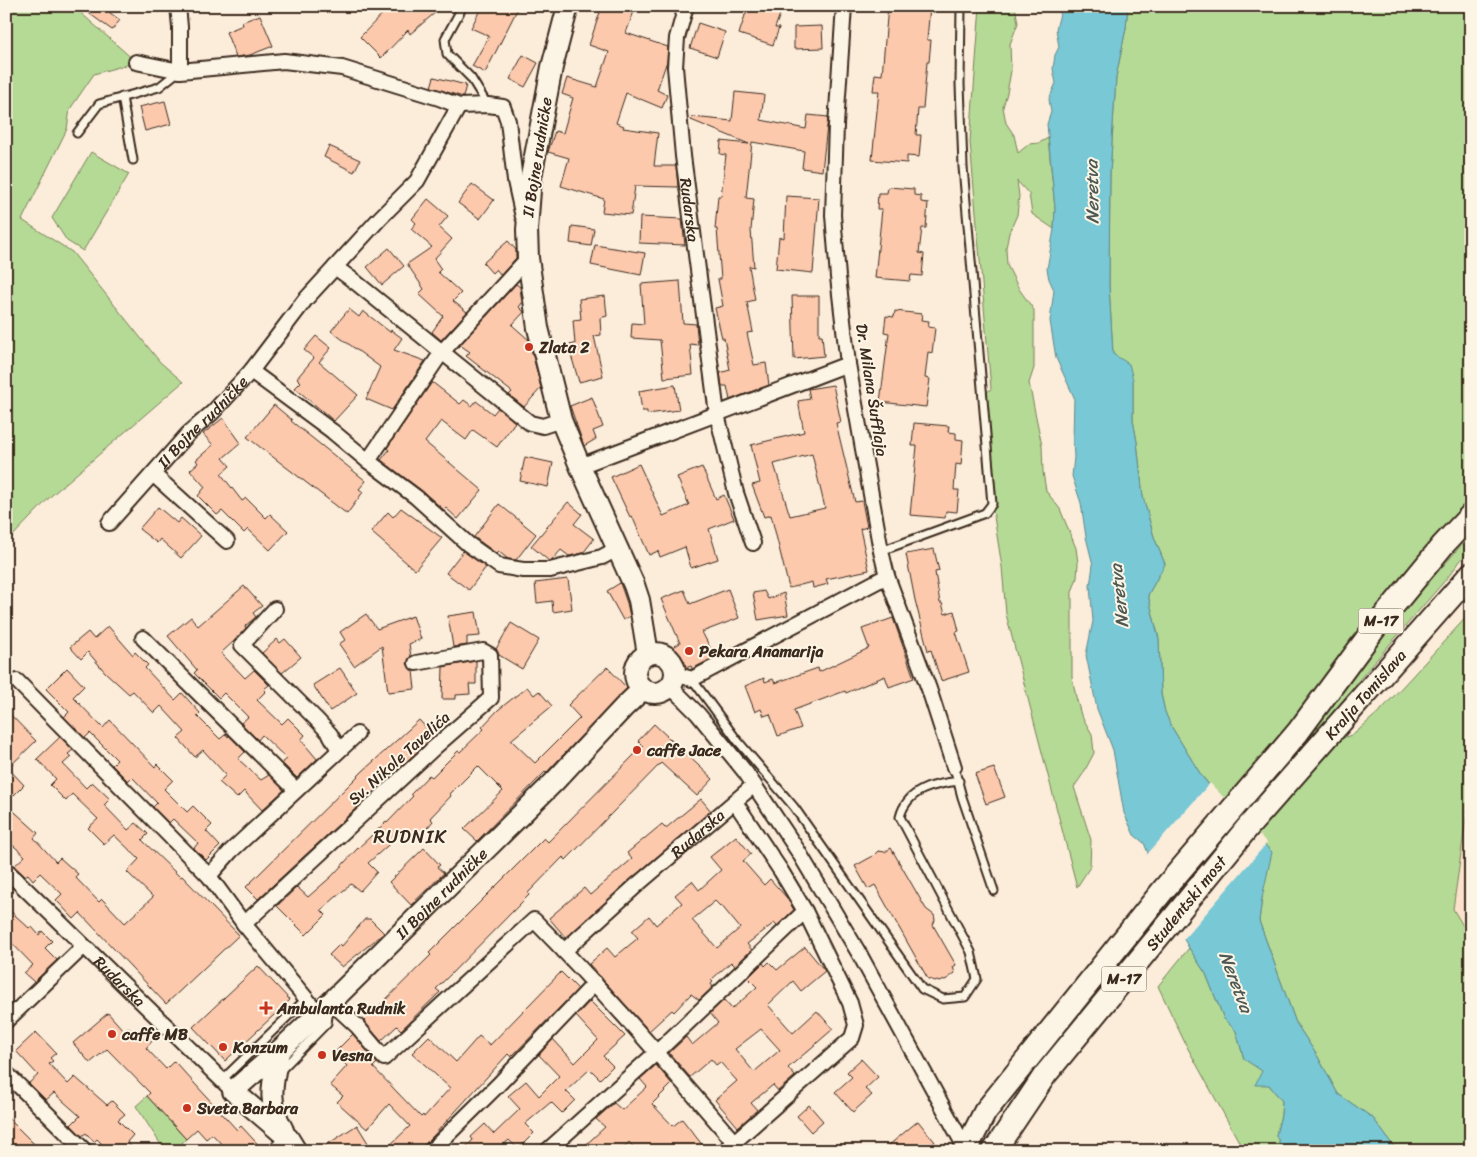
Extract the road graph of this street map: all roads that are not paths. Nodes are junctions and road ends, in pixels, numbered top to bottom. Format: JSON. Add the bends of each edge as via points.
{"nodes":[{"id":1,"x":178,"y":6,"type":"edge"},
{"id":2,"x":463,"y":6,"type":"edge"},
{"id":3,"x":568,"y":6,"type":"edge"},
{"id":4,"x":686,"y":6,"type":"edge"},
{"id":5,"x":844,"y":6,"type":"edge"},
{"id":6,"x":961,"y":6,"type":"edge"},
{"id":7,"x":136,"y":62,"type":"dead end"},
{"id":8,"x":180,"y":71,"type":"junction"},
{"id":9,"x":122,"y":97,"type":"junction"},
{"id":10,"x":488,"y":105,"type":"junction"},
{"id":11,"x":459,"y":106,"type":"junction"},
{"id":12,"x":77,"y":133,"type":"dead end"},
{"id":13,"x":133,"y":160,"type":"dead end"},
{"id":14,"x":527,"y":230,"type":"junction"},
{"id":15,"x":528,"y":258,"type":"junction"},
{"id":16,"x":335,"y":267,"type":"junction"},
{"id":17,"x":442,"y":352,"type":"junction"},
{"id":18,"x":848,"y":364,"type":"junction"},
{"id":19,"x":251,"y":371,"type":"junction"},
{"id":20,"x":716,"y":414,"type":"junction"},
{"id":21,"x":561,"y":420,"type":"junction"},
{"id":22,"x":368,"y":461,"type":"junction"},
{"id":23,"x":580,"y":466,"type":"junction"},
{"id":24,"x":154,"y":474,"type":"junction"},
{"id":25,"x":1471,"y":515,"type":"edge"},
{"id":26,"x":109,"y":523,"type":"dead end"},
{"id":27,"x":227,"y":541,"type":"dead end"},
{"id":28,"x":753,"y":543,"type":"dead end"},
{"id":29,"x":617,"y":549,"type":"junction"},
{"id":30,"x":881,"y":551,"type":"junction"},
{"id":31,"x":1471,"y":574,"type":"edge"},
{"id":32,"x":887,"y":576,"type":"junction"},
{"id":33,"x":274,"y":609,"type":"dead end"},
{"id":34,"x":142,"y":638,"type":"dead end"},
{"id":35,"x":648,"y":654,"type":"junction"},
{"id":36,"x":416,"y":663,"type":"dead end"},
{"id":37,"x":679,"y":680,"type":"junction"},
{"id":38,"x":17,"y":681,"type":"dead end"},
{"id":39,"x":643,"y":689,"type":"junction"},
{"id":40,"x":1298,"y":732,"type":"joint"},
{"id":41,"x":357,"y":734,"type":"dead end"},
{"id":42,"x":1317,"y":747,"type":"joint"},
{"id":43,"x":339,"y":750,"type":"junction"},
{"id":44,"x":954,"y":767,"type":"joint"},
{"id":45,"x":959,"y":781,"type":"junction"},
{"id":46,"x":754,"y":786,"type":"junction"},
{"id":47,"x":296,"y":790,"type":"junction"},
{"id":48,"x":735,"y":802,"type":"junction"},
{"id":49,"x":6,"y":870,"type":"edge"},
{"id":50,"x":209,"y":876,"type":"junction"},
{"id":51,"x":994,"y":891,"type":"dead end"},
{"id":52,"x":804,"y":911,"type":"junction"},
{"id":53,"x":244,"y":924,"type":"junction"},
{"id":54,"x":84,"y":947,"type":"junction"},
{"id":55,"x":564,"y":951,"type":"junction"},
{"id":56,"x":595,"y":983,"type":"junction"},
{"id":57,"x":321,"y":1004,"type":"junction"},
{"id":58,"x":6,"y":1020,"type":"edge"},
{"id":59,"x":279,"y":1051,"type":"junction"},
{"id":60,"x":657,"y":1052,"type":"junction"},
{"id":61,"x":6,"y":1073,"type":"edge"},
{"id":62,"x":273,"y":1084,"type":"junction"},
{"id":63,"x":227,"y":1086,"type":"junction"},
{"id":64,"x":999,"y":1143,"type":"edge"},
{"id":65,"x":286,"y":1147,"type":"edge"},
{"id":66,"x":729,"y":1147,"type":"edge"},
{"id":67,"x":966,"y":1150,"type":"edge"},
{"id":68,"x":85,"y":1151,"type":"edge"},
{"id":69,"x":431,"y":1151,"type":"edge"},
{"id":70,"x":547,"y":1151,"type":"edge"}],
"edges":[{"from":1,"to":8,"type":"street"},
{"from":2,"to":10,"type":"lane","via":[[445,39],[447,54],[471,78]]},
{"from":3,"to":14,"type":"street","name":"II Bojne rudničke","via":[[540,126],[531,177]]},
{"from":4,"to":20,"type":"street","name":"Rudarska","via":[[677,38],[674,67]]},
{"from":5,"to":18,"type":"street","name":"Dr. Milana Šufflaja","via":[[833,215]]},
{"from":6,"to":30,"type":"lane","via":[[964,167],[992,504],[986,513]]},
{"from":7,"to":8,"type":"street"},
{"from":8,"to":9,"type":"lane","via":[[159,87]]},
{"from":8,"to":11,"type":"street","via":[[284,61],[342,68]]},
{"from":9,"to":12,"type":"lane","via":[[99,104]]},
{"from":9,"to":13,"type":"lane"},
{"from":10,"to":11,"type":"street"},
{"from":10,"to":14,"type":"street","name":"II Bojne rudničke","via":[[503,107],[508,121],[515,181]]},
{"from":11,"to":16,"type":"street","name":"II Bojne rudničke","via":[[418,181]]},
{"from":14,"to":15,"type":"street"},
{"from":15,"to":17,"type":"street"},
{"from":15,"to":21,"type":"street","via":[[538,328]]},
{"from":16,"to":17,"type":"street"},
{"from":16,"to":19,"type":"street","name":"II Bojne rudničke","via":[[305,300]]},
{"from":17,"to":21,"type":"street","via":[[530,423],[543,426]]},
{"from":17,"to":22,"type":"street"},
{"from":18,"to":20,"type":"street"},
{"from":18,"to":30,"type":"street","name":"Dr. Milana Šufflaja"},
{"from":19,"to":22,"type":"street","name":"II Bojne rudničke"},
{"from":19,"to":24,"type":"street","name":"II Bojne rudničke"},
{"from":20,"to":23,"type":"street"},
{"from":20,"to":28,"type":"street","name":"Rudarska","via":[[736,493]]},
{"from":21,"to":23,"type":"street"},
{"from":22,"to":29,"type":"street","name":"II Bojne rudničke","via":[[499,566],[550,570],[602,557]]},
{"from":23,"to":29,"type":"street"},
{"from":24,"to":26,"type":"street","name":"II Bojne rudničke"},
{"from":24,"to":27,"type":"street","name":"II Bojne rudničke"},
{"from":25,"to":40,"type":"main road","name":"Kralja Tomislava","number":"M-17","via":[[1374,629]]},
{"from":29,"to":35,"type":"street","via":[[639,600]]},
{"from":30,"to":32,"type":"street","name":"Dr. Milana Šufflaja"},
{"from":31,"to":42,"type":"main road","name":"Kralja Tomislava","number":"M-17"},
{"from":32,"to":37,"type":"street"},
{"from":32,"to":44,"type":"street","name":"Dr. Milana Šufflaja"},
{"from":33,"to":43,"type":"street","via":[[242,645],[318,720]]},
{"from":34,"to":47,"type":"street"},
{"from":35,"to":37,"type":"street","via":[[668,658]]},
{"from":35,"to":39,"type":"street","via":[[640,660],[635,672]]},
{"from":36,"to":53,"type":"street","name":"Sv. Nikole Tavelića","via":[[483,651],[490,655],[491,698]]},
{"from":37,"to":39,"type":"street","via":[[660,692]]},
{"from":37,"to":45,"type":"lane","via":[[737,740],[794,807],[922,989],[944,999],[965,997],[977,979],[971,952],[900,817],[912,795],[938,784]]},
{"from":37,"to":46,"type":"street","via":[[698,714]]},
{"from":38,"to":50,"type":"street"},
{"from":39,"to":57,"type":"street","name":"II Bojne rudničke","via":[[554,782]]},
{"from":40,"to":67,"type":"main road","name":"Studentski most","number":"M-17","via":[[1164,889],[985,1112]]},
{"from":41,"to":43,"type":"street"},
{"from":42,"to":64,"type":"main road","name":"Studentski most","number":"M-17","via":[[1065,1050]]},
{"from":43,"to":47,"type":"street"},
{"from":44,"to":45,"type":"lane"},
{"from":45,"to":51,"type":"lane"},
{"from":46,"to":48,"type":"street"},
{"from":46,"to":67,"type":"street","via":[[860,955]]},
{"from":47,"to":50,"type":"street"},
{"from":48,"to":52,"type":"street","name":"Rudarska"},
{"from":48,"to":55,"type":"street","name":"Rudarska"},
{"from":49,"to":54,"type":"street","name":"Rudarska"},
{"from":50,"to":53,"type":"street"},
{"from":52,"to":60,"type":"street"},
{"from":52,"to":66,"type":"street","name":"Rudarska","via":[[850,1002],[856,1025],[852,1038]]},
{"from":53,"to":57,"type":"street"},
{"from":54,"to":58,"type":"street","name":"Rudarska"},
{"from":54,"to":63,"type":"street","name":"Rudarska"},
{"from":55,"to":56,"type":"street","name":"Rudarska"},
{"from":55,"to":57,"type":"street","name":"Rudarska","via":[[534,920],[384,1058],[357,1026]]},
{"from":56,"to":60,"type":"street","name":"Rudarska"},
{"from":56,"to":69,"type":"street"},
{"from":57,"to":59,"type":"street","name":"II Bojne rudničke"},
{"from":57,"to":62,"type":"lane","via":[[327,1023],[280,1071]]},
{"from":57,"to":63,"type":"lane"},
{"from":59,"to":62,"type":"street"},
{"from":59,"to":63,"type":"street","name":"II Bojne rudničke"},
{"from":60,"to":66,"type":"street","name":"Rudarska"},
{"from":60,"to":70,"type":"street"},
{"from":61,"to":68,"type":"street"},
{"from":62,"to":65,"type":"street","via":[[272,1107]]},
{"from":63,"to":65,"type":"street","name":"Rudarska"}]}
